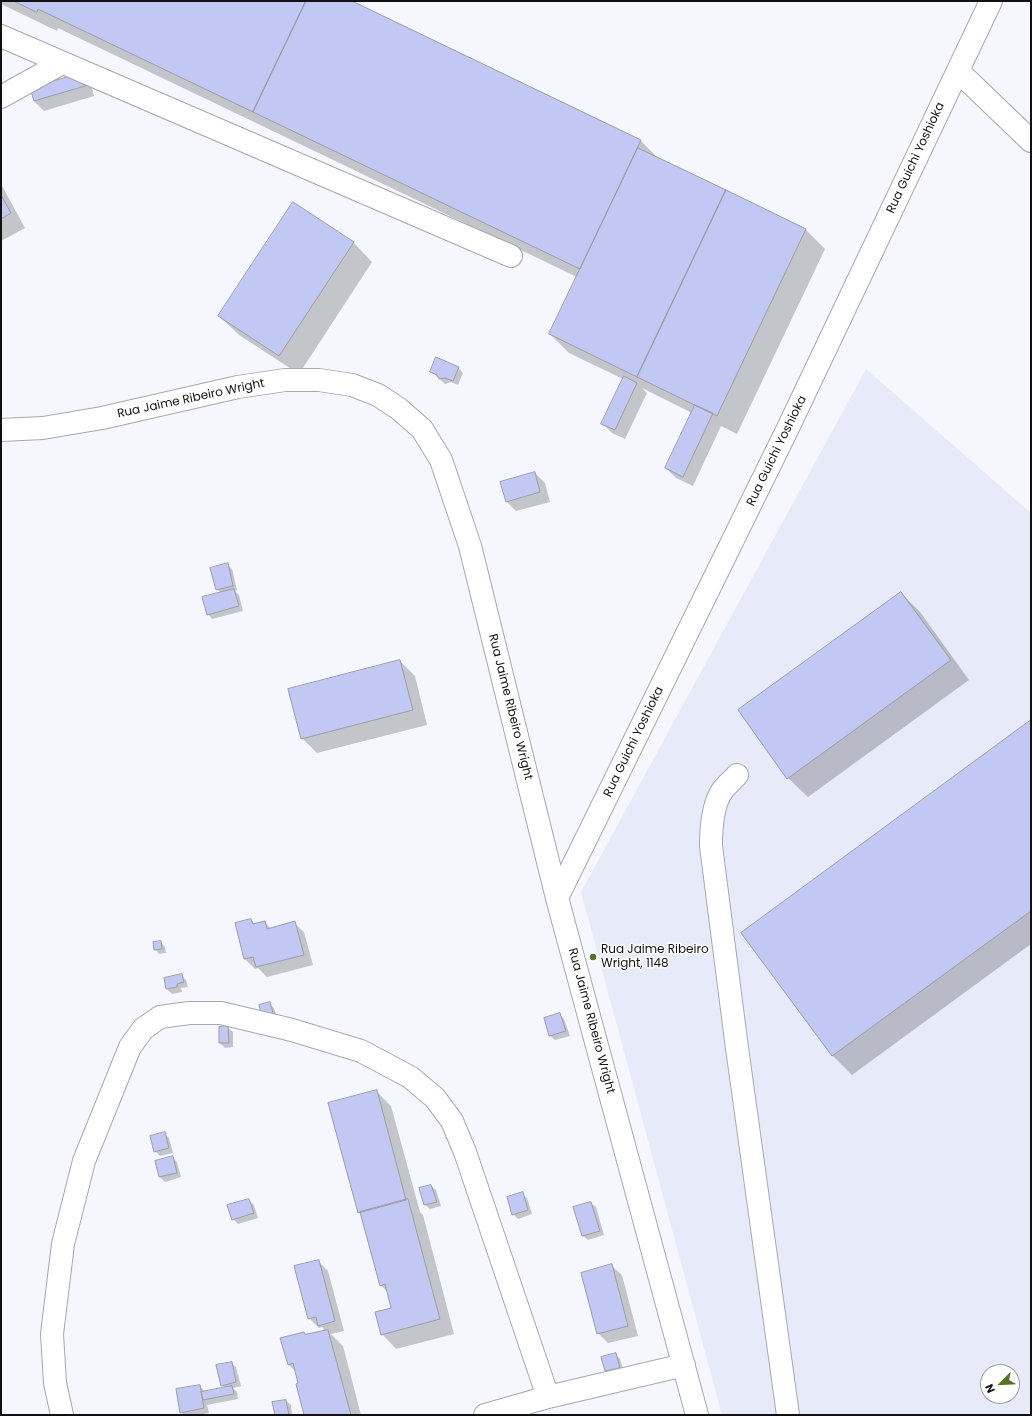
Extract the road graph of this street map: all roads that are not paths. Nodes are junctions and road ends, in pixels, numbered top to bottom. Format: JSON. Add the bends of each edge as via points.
{"nodes":[{"id":1,"x":991,"y":1,"type":"edge"},
{"id":2,"x":1,"y":36,"type":"edge"},
{"id":3,"x":62,"y":63,"type":"junction"},
{"id":4,"x":958,"y":71,"type":"junction"},
{"id":5,"x":1,"y":98,"type":"edge"},
{"id":6,"x":1031,"y":141,"type":"edge"},
{"id":7,"x":511,"y":256,"type":"dead end"},
{"id":8,"x":1,"y":430,"type":"edge"},
{"id":9,"x":738,"y":775,"type":"dead end"},
{"id":10,"x":557,"y":898,"type":"junction"},
{"id":11,"x":684,"y":1365,"type":"junction"},
{"id":12,"x":548,"y":1397,"type":"junction"},
{"id":13,"x":62,"y":1415,"type":"edge"},
{"id":14,"x":485,"y":1415,"type":"edge"},
{"id":15,"x":697,"y":1415,"type":"edge"},
{"id":16,"x":788,"y":1415,"type":"edge"}],
"edges":[{"from":1,"to":4,"type":"street","name":"Rua Guichi Yoshioka"},
{"from":2,"to":3,"type":"street"},
{"from":3,"to":5,"type":"street"},
{"from":3,"to":7,"type":"street"},
{"from":4,"to":6,"type":"street"},
{"from":4,"to":10,"type":"street","name":"Rua Guichi Yoshioka","via":[[788,428]]},
{"from":8,"to":10,"type":"street","name":"Rua Jaime Ribeiro Wright","via":[[43,428],[102,418],[238,387],[286,380],[319,380],[352,385],[378,395],[399,409],[422,429],[440,460],[470,546]]},
{"from":9,"to":16,"type":"street","via":[[722,791],[711,829],[711,846]]},
{"from":10,"to":11,"type":"street","name":"Rua Jaime Ribeiro Wright"},
{"from":11,"to":12,"type":"street"},
{"from":11,"to":15,"type":"street","name":"Rua Jaime Ribeiro Wright"},
{"from":12,"to":13,"type":"street","via":[[464,1152],[452,1121],[435,1098],[410,1077],[361,1051],[292,1030],[221,1013],[189,1013],[160,1018],[143,1029],[130,1047],[84,1161],[63,1244],[52,1334],[55,1383]]},
{"from":12,"to":14,"type":"street"}]}
